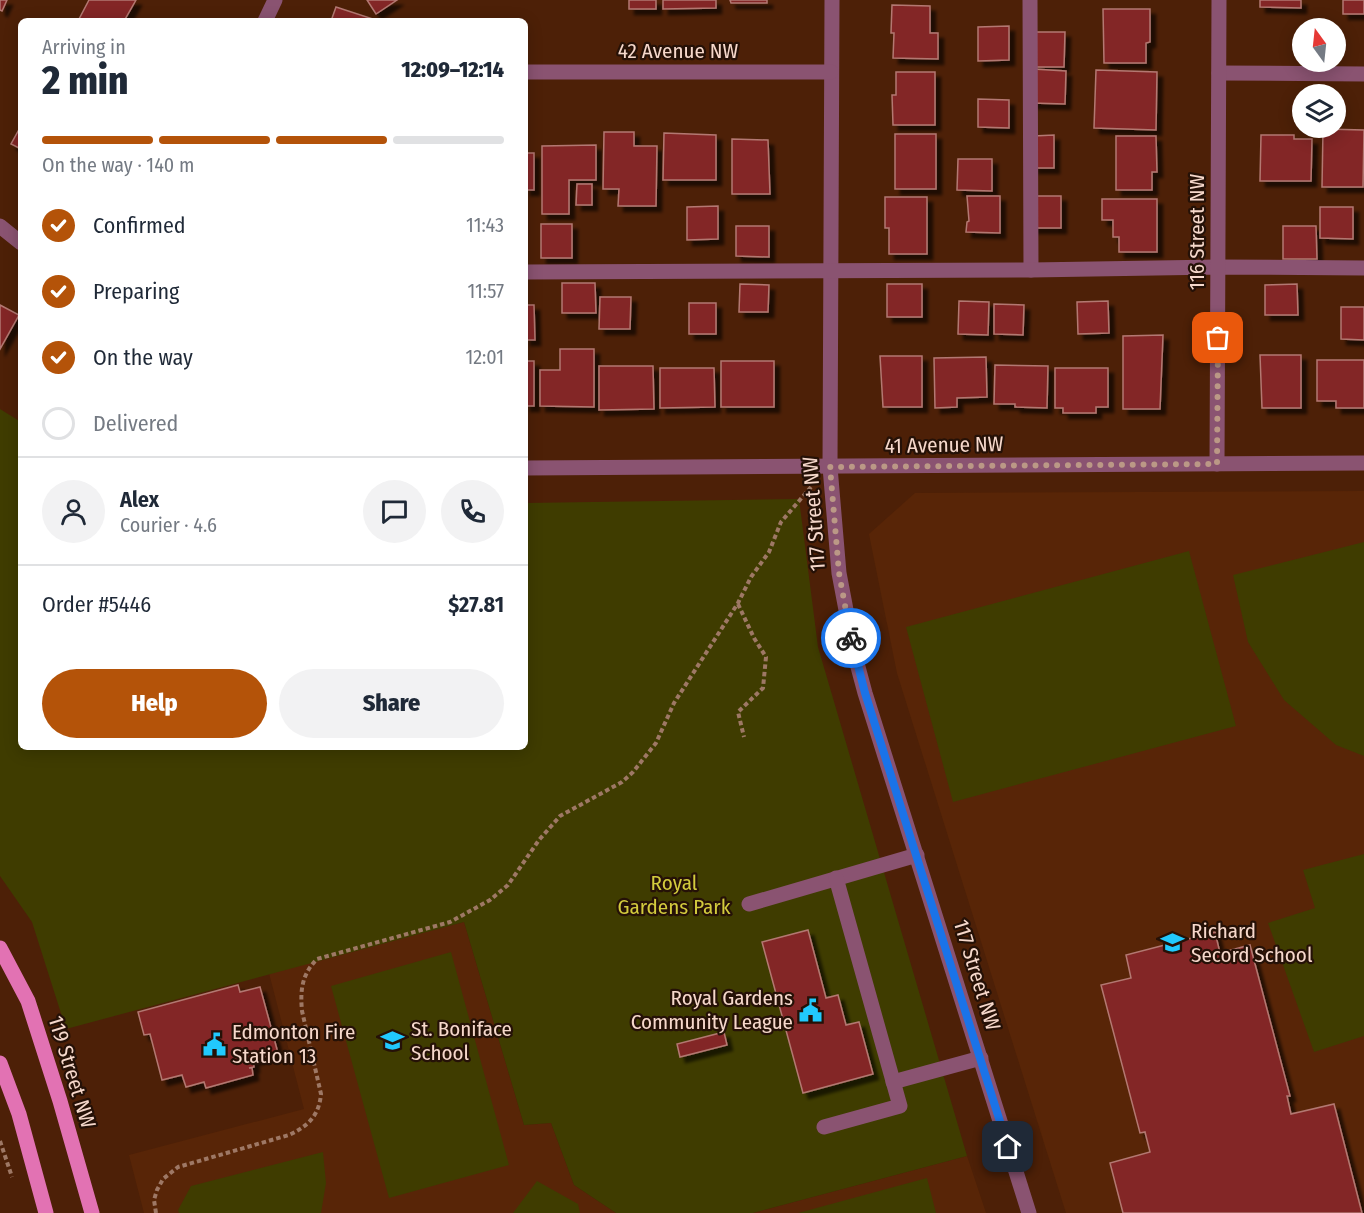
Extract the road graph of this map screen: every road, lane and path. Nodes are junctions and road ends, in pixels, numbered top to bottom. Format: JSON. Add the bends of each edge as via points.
{"nodes":[{"id":1,"x":275,"y":0,"type":"edge"},
{"id":2,"x":832,"y":0,"type":"edge"},
{"id":3,"x":1030,"y":0,"type":"edge"},
{"id":4,"x":1220,"y":0,"type":"edge"},
{"id":5,"x":266,"y":18,"type":"edge"},
{"id":6,"x":528,"y":72,"type":"edge"},
{"id":7,"x":831,"y":72,"type":"junction"},
{"id":8,"x":1219,"y":73,"type":"junction"},
{"id":9,"x":1364,"y":74,"type":"edge"},
{"id":10,"x":0,"y":226,"type":"edge"},
{"id":11,"x":18,"y":241,"type":"edge"},
{"id":12,"x":1218,"y":267,"type":"junction"},
{"id":13,"x":1364,"y":268,"type":"edge"},
{"id":14,"x":1031,"y":270,"type":"junction"},
{"id":15,"x":831,"y":272,"type":"junction"},
{"id":16,"x":528,"y":273,"type":"edge"},
{"id":17,"x":1364,"y":463,"type":"edge"},
{"id":18,"x":1217,"y":464,"type":"junction"},
{"id":19,"x":830,"y":467,"type":"junction"},
{"id":20,"x":528,"y":468,"type":"edge"},
{"id":21,"x":738,"y":603,"type":"junction"},
{"id":22,"x":744,"y":737,"type":"dead end"},
{"id":23,"x":917,"y":855,"type":"junction"},
{"id":24,"x":836,"y":878,"type":"junction"},
{"id":25,"x":749,"y":903,"type":"dead end"},
{"id":26,"x":0,"y":948,"type":"edge"},
{"id":27,"x":981,"y":1058,"type":"junction"},
{"id":28,"x":0,"y":1063,"type":"edge"},
{"id":29,"x":893,"y":1082,"type":"junction"},
{"id":30,"x":824,"y":1127,"type":"dead end"},
{"id":31,"x":0,"y":1141,"type":"edge"},
{"id":32,"x":14,"y":1181,"type":"dead end"},
{"id":33,"x":46,"y":1213,"type":"edge"},
{"id":34,"x":92,"y":1213,"type":"edge"},
{"id":35,"x":156,"y":1213,"type":"edge"},
{"id":36,"x":1029,"y":1213,"type":"edge"}],
"edges":[{"from":1,"to":5,"type":"street"},
{"from":2,"to":7,"type":"street","name":"117 Street NW"},
{"from":3,"to":14,"type":"street"},
{"from":4,"to":8,"type":"street","name":"116 Street NW"},
{"from":6,"to":7,"type":"street","name":"42 Avenue NW"},
{"from":7,"to":15,"type":"street","name":"117 Street NW"},
{"from":8,"to":9,"type":"street"},
{"from":8,"to":12,"type":"street","name":"116 Street NW"},
{"from":10,"to":11,"type":"street"},
{"from":12,"to":13,"type":"street"},
{"from":12,"to":14,"type":"street"},
{"from":12,"to":18,"type":"street","name":"116 Street NW"},
{"from":14,"to":15,"type":"street"},
{"from":15,"to":16,"type":"street"},
{"from":15,"to":19,"type":"street","name":"117 Street NW"},
{"from":17,"to":18,"type":"street","name":"41 Avenue NW"},
{"from":18,"to":19,"type":"street","name":"41 Avenue NW"},
{"from":19,"to":20,"type":"street","name":"41 Avenue NW"},
{"from":19,"to":21,"type":"path","via":[[781,522],[769,552]]},
{"from":19,"to":23,"type":"street","name":"117 Street NW","via":[[839,573],[854,652]]},
{"from":21,"to":22,"type":"path","via":[[766,657],[763,688],[738,712]]},
{"from":21,"to":35,"type":"path","via":[[674,703],[656,743],[633,772],[560,816],[508,885],[450,922],[325,956],[310,966],[300,997],[321,1094],[316,1114],[302,1129],[289,1135],[187,1163],[168,1173],[154,1200]]},
{"from":23,"to":24,"type":"street"},
{"from":23,"to":27,"type":"street","name":"117 Street NW"},
{"from":24,"to":25,"type":"street"},
{"from":24,"to":29,"type":"street"},
{"from":26,"to":34,"type":"main road","name":"119 Street NW","via":[[28,1001]]},
{"from":27,"to":29,"type":"street"},
{"from":27,"to":36,"type":"street","name":"117 Street NW"},
{"from":28,"to":33,"type":"main road","via":[[19,1114]]},
{"from":29,"to":30,"type":"street","via":[[900,1106]]},
{"from":31,"to":32,"type":"path"}]}
